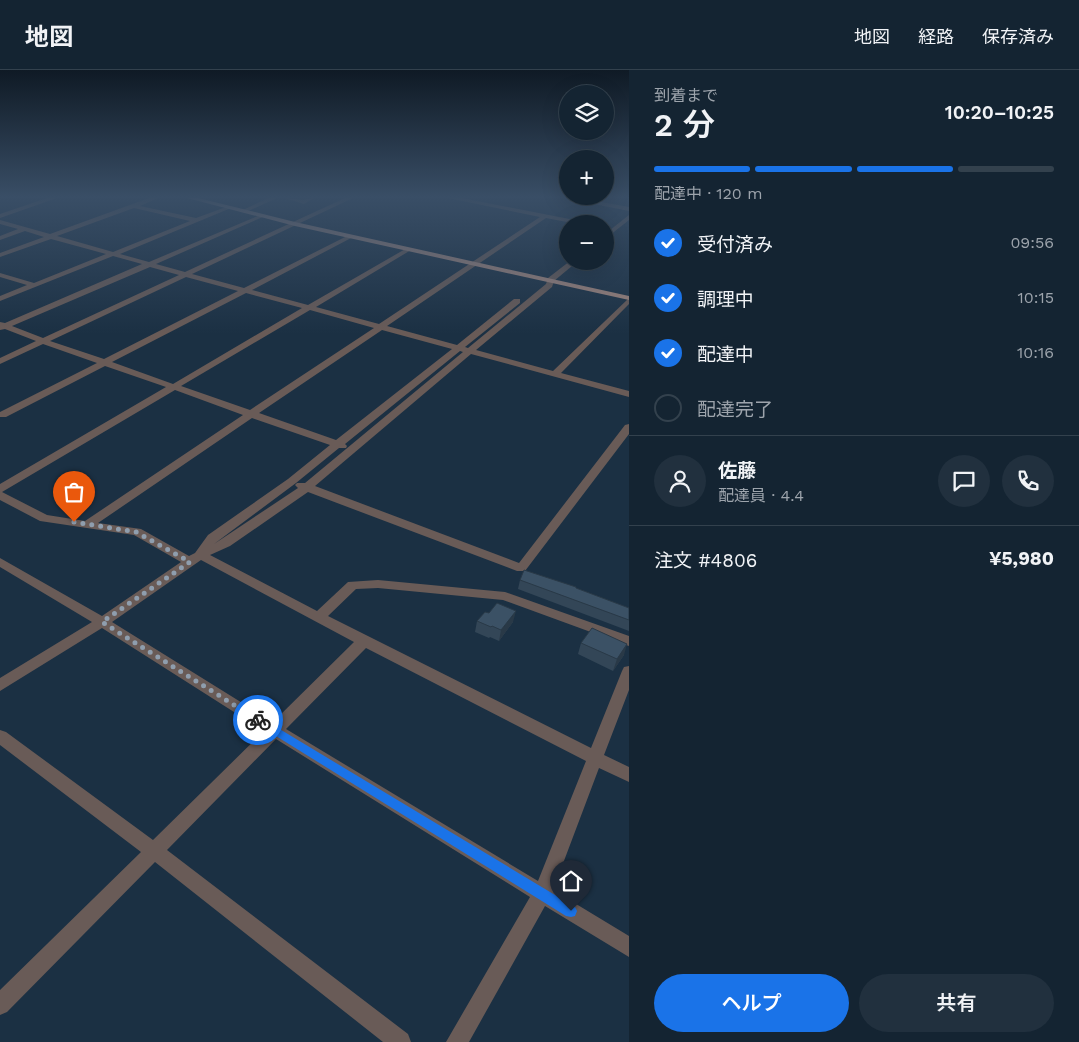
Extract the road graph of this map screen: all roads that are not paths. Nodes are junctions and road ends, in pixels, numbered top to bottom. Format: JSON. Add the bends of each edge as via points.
{"nodes":[{"id":1,"x":31,"y":243,"type":"edge"},
{"id":2,"x":75,"y":243,"type":"edge"},
{"id":3,"x":138,"y":243,"type":"edge"},
{"id":4,"x":197,"y":243,"type":"edge"},
{"id":5,"x":253,"y":243,"type":"edge"},
{"id":6,"x":337,"y":243,"type":"edge"},
{"id":7,"x":384,"y":243,"type":"edge"},
{"id":8,"x":504,"y":243,"type":"edge"},
{"id":9,"x":409,"y":249,"type":"junction"},
{"id":10,"x":112,"y":254,"type":"junction"},
{"id":11,"x":0,"y":255,"type":"edge"},
{"id":12,"x":474,"y":263,"type":"junction"},
{"id":13,"x":148,"y":264,"type":"junction"},
{"id":14,"x":564,"y":270,"type":"edge"},
{"id":15,"x":0,"y":274,"type":"edge"},
{"id":16,"x":184,"y":275,"type":"junction"},
{"id":17,"x":551,"y":280,"type":"junction"},
{"id":18,"x":34,"y":286,"type":"junction"},
{"id":19,"x":246,"y":290,"type":"junction"},
{"id":20,"x":0,"y":299,"type":"edge"},
{"id":21,"x":629,"y":299,"type":"edge"},
{"id":22,"x":309,"y":308,"type":"junction"},
{"id":23,"x":2,"y":326,"type":"edge"},
{"id":24,"x":380,"y":327,"type":"junction"},
{"id":25,"x":43,"y":341,"type":"junction"},
{"id":26,"x":458,"y":348,"type":"junction"},
{"id":27,"x":469,"y":351,"type":"junction"},
{"id":28,"x":0,"y":360,"type":"edge"},
{"id":29,"x":104,"y":362,"type":"junction"},
{"id":30,"x":555,"y":374,"type":"junction"},
{"id":31,"x":174,"y":386,"type":"junction"},
{"id":32,"x":629,"y":394,"type":"edge"},
{"id":33,"x":252,"y":414,"type":"junction"},
{"id":34,"x":2,"y":415,"type":"dead end"},
{"id":35,"x":629,"y":427,"type":"edge"},
{"id":36,"x":337,"y":445,"type":"junction"},
{"id":37,"x":351,"y":450,"type":"junction"},
{"id":38,"x":292,"y":481,"type":"junction"},
{"id":39,"x":307,"y":487,"type":"junction"},
{"id":40,"x":0,"y":489,"type":"edge"},
{"id":41,"x":0,"y":495,"type":"edge"},
{"id":42,"x":88,"y":524,"type":"junction"},
{"id":43,"x":195,"y":558,"type":"junction"},
{"id":44,"x":0,"y":562,"type":"edge"},
{"id":45,"x":319,"y":617,"type":"junction"},
{"id":46,"x":102,"y":622,"type":"junction"},
{"id":47,"x":364,"y":641,"type":"junction"},
{"id":48,"x":629,"y":641,"type":"edge"},
{"id":49,"x":629,"y":671,"type":"edge"},
{"id":50,"x":0,"y":685,"type":"edge"},
{"id":51,"x":274,"y":730,"type":"junction"},
{"id":52,"x":0,"y":736,"type":"edge"},
{"id":53,"x":594,"y":756,"type":"junction"},
{"id":54,"x":629,"y":775,"type":"edge"},
{"id":55,"x":154,"y":851,"type":"junction"},
{"id":56,"x":542,"y":894,"type":"junction"},
{"id":57,"x":629,"y":947,"type":"edge"},
{"id":58,"x":0,"y":1005,"type":"edge"},
{"id":59,"x":400,"y":1042,"type":"edge"},
{"id":60,"x":458,"y":1042,"type":"edge"}],
"edges":[{"from":1,"to":11,"type":"street"},
{"from":2,"to":10,"type":"street"},
{"from":3,"to":10,"type":"street"},
{"from":4,"to":13,"type":"street"},
{"from":5,"to":16,"type":"street"},
{"from":6,"to":19,"type":"street"},
{"from":7,"to":9,"type":"main road"},
{"from":8,"to":12,"type":"street"},
{"from":9,"to":12,"type":"main road"},
{"from":9,"to":22,"type":"street"},
{"from":10,"to":13,"type":"street"},
{"from":10,"to":18,"type":"street"},
{"from":12,"to":17,"type":"main road"},
{"from":12,"to":24,"type":"street"},
{"from":13,"to":16,"type":"street"},
{"from":13,"to":23,"type":"street"},
{"from":14,"to":17,"type":"street"},
{"from":15,"to":18,"type":"street"},
{"from":16,"to":19,"type":"street"},
{"from":16,"to":25,"type":"street"},
{"from":17,"to":21,"type":"main road"},
{"from":17,"to":26,"type":"street","via":[[539,283]]},
{"from":17,"to":27,"type":"street"},
{"from":18,"to":20,"type":"street"},
{"from":19,"to":22,"type":"street"},
{"from":19,"to":29,"type":"street"},
{"from":21,"to":30,"type":"street"},
{"from":22,"to":24,"type":"street"},
{"from":22,"to":31,"type":"street"},
{"from":23,"to":25,"type":"street"},
{"from":24,"to":26,"type":"street"},
{"from":24,"to":33,"type":"street"},
{"from":25,"to":28,"type":"street"},
{"from":25,"to":29,"type":"street"},
{"from":26,"to":27,"type":"street"},
{"from":26,"to":36,"type":"street"},
{"from":27,"to":30,"type":"street"},
{"from":27,"to":37,"type":"street"},
{"from":29,"to":31,"type":"street"},
{"from":29,"to":34,"type":"street"},
{"from":30,"to":32,"type":"street"},
{"from":31,"to":33,"type":"street"},
{"from":31,"to":40,"type":"street"},
{"from":33,"to":36,"type":"street"},
{"from":33,"to":42,"type":"street"},
{"from":35,"to":39,"type":"street","via":[[520,568]]},
{"from":36,"to":37,"type":"street"},
{"from":36,"to":38,"type":"street"},
{"from":37,"to":39,"type":"street"},
{"from":38,"to":39,"type":"street"},
{"from":38,"to":43,"type":"street","via":[[212,538]]},
{"from":39,"to":43,"type":"street","via":[[226,543]]},
{"from":41,"to":42,"type":"street","via":[[44,518]]},
{"from":42,"to":43,"type":"street","via":[[136,532]]},
{"from":43,"to":45,"type":"street"},
{"from":43,"to":46,"type":"street"},
{"from":44,"to":46,"type":"street"},
{"from":45,"to":47,"type":"street"},
{"from":45,"to":48,"type":"street","via":[[353,585],[378,584],[505,596]]},
{"from":46,"to":50,"type":"street"},
{"from":46,"to":51,"type":"street"},
{"from":47,"to":51,"type":"street"},
{"from":47,"to":53,"type":"street"},
{"from":49,"to":53,"type":"street"},
{"from":51,"to":55,"type":"street"},
{"from":51,"to":56,"type":"street"},
{"from":52,"to":55,"type":"street"},
{"from":53,"to":54,"type":"street"},
{"from":53,"to":56,"type":"street"},
{"from":55,"to":58,"type":"street"},
{"from":55,"to":59,"type":"street"},
{"from":56,"to":57,"type":"street"},
{"from":56,"to":60,"type":"street"}]}
